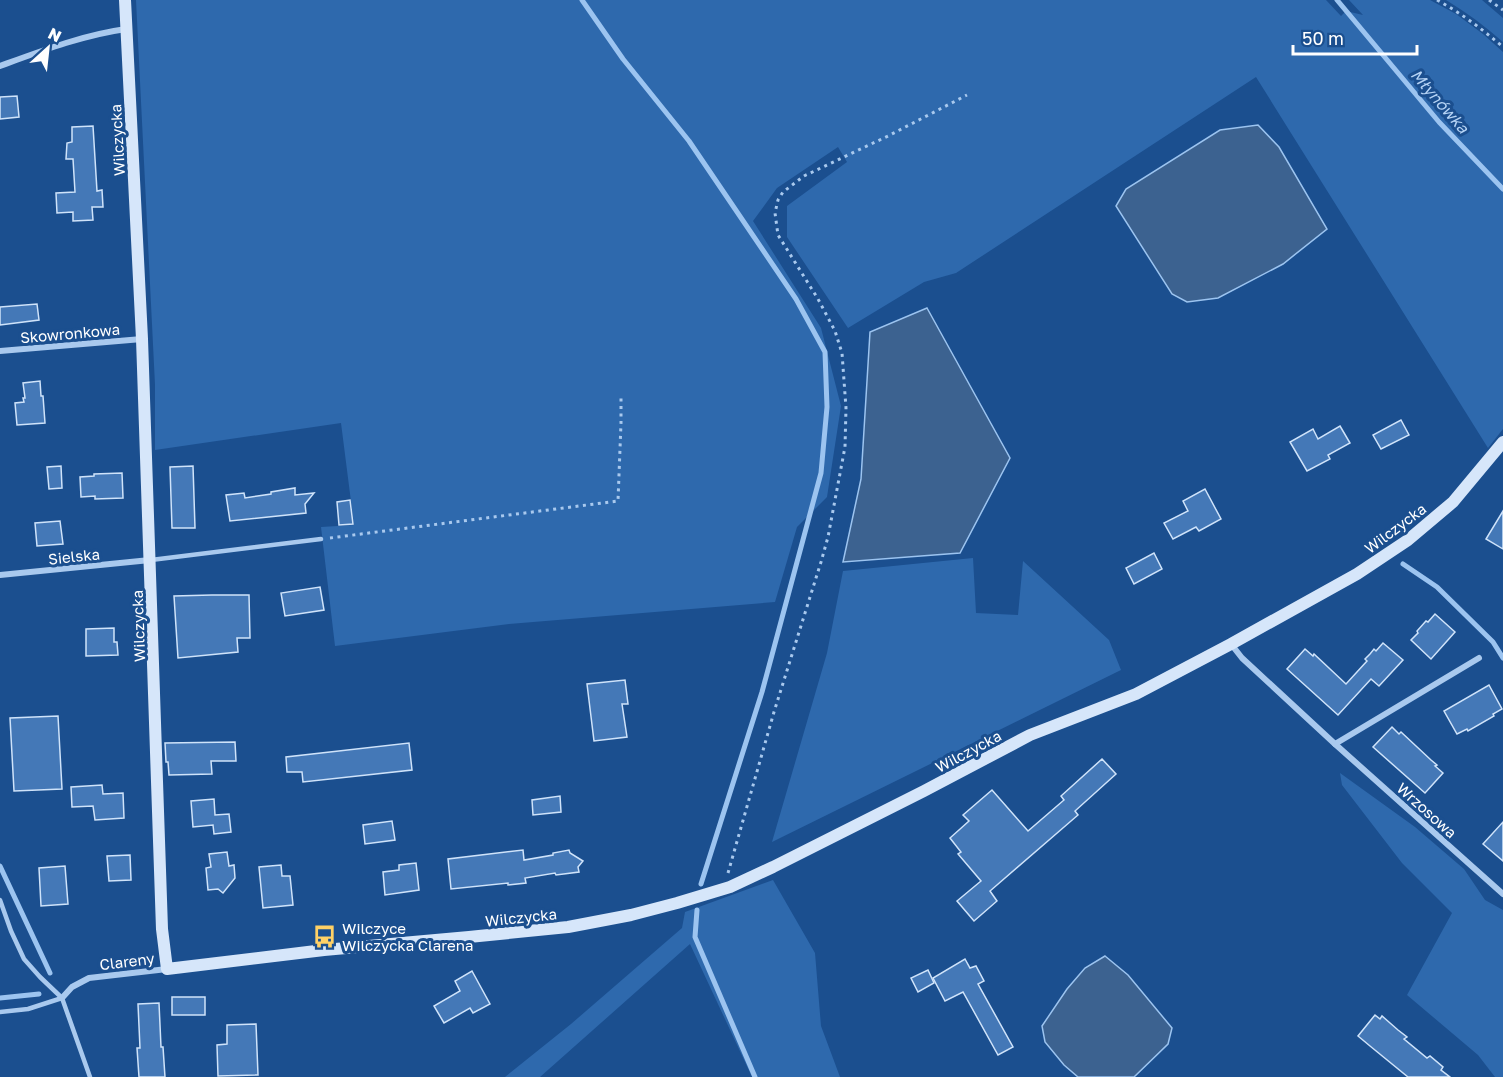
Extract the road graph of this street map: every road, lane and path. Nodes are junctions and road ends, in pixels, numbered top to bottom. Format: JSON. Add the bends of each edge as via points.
{"nodes":[{"id":1,"x":125,"y":0,"type":"edge"},
{"id":2,"x":1437,"y":0,"type":"edge"},
{"id":3,"x":1490,"y":0,"type":"edge"},
{"id":4,"x":1503,"y":10,"type":"edge"},
{"id":5,"x":126,"y":29,"type":"junction"},
{"id":6,"x":1503,"y":47,"type":"edge"},
{"id":7,"x":0,"y":66,"type":"edge"},
{"id":8,"x":967,"y":95,"type":"dead end"},
{"id":9,"x":142,"y":339,"type":"junction"},
{"id":10,"x":0,"y":351,"type":"edge"},
{"id":11,"x":621,"y":394,"type":"dead end"},
{"id":12,"x":1503,"y":442,"type":"edge"},
{"id":13,"x":321,"y":539,"type":"joint"},
{"id":14,"x":150,"y":560,"type":"junction"},
{"id":15,"x":0,"y":575,"type":"edge"},
{"id":16,"x":1231,"y":644,"type":"junction"},
{"id":17,"x":1479,"y":658,"type":"dead end"},
{"id":18,"x":1335,"y":744,"type":"junction"},
{"id":19,"x":730,"y":886,"type":"junction"},
{"id":20,"x":1503,"y":894,"type":"edge"},
{"id":21,"x":0,"y":900,"type":"edge"},
{"id":22,"x":167,"y":969,"type":"junction"},
{"id":23,"x":62,"y":998,"type":"junction"},
{"id":24,"x":0,"y":1012,"type":"edge"},
{"id":25,"x":90,"y":1077,"type":"edge"}],
"edges":[{"from":1,"to":5,"type":"street","name":"Wilczycka"},
{"from":2,"to":6,"type":"path","via":[[1458,11]]},
{"from":3,"to":4,"type":"path"},
{"from":5,"to":7,"type":"street","via":[[42,50]]},
{"from":5,"to":9,"type":"street","name":"Wilczycka"},
{"from":8,"to":19,"type":"path","via":[[804,176],[778,200],[778,235],[836,331],[842,353],[844,447],[828,537],[736,843],[728,873]]},
{"from":9,"to":10,"type":"street","name":"Skowronkowa"},
{"from":9,"to":14,"type":"street","name":"Wilczycka"},
{"from":11,"to":13,"type":"path","via":[[618,501]]},
{"from":12,"to":16,"type":"street","name":"Wilczycka","via":[[1453,502],[1408,540],[1357,574]]},
{"from":13,"to":14,"type":"lane"},
{"from":14,"to":15,"type":"street","name":"Sielska"},
{"from":14,"to":22,"type":"street","name":"Wilczycka","via":[[162,929]]},
{"from":16,"to":18,"type":"street","name":"Wrzosowa"},
{"from":16,"to":19,"type":"street","name":"Wilczycka","via":[[1136,694],[1030,735]]},
{"from":17,"to":18,"type":"street"},
{"from":18,"to":20,"type":"street","name":"Wrzosowa"},
{"from":19,"to":22,"type":"street","name":"Wilczycka","via":[[631,915],[568,927]]},
{"from":21,"to":23,"type":"lane","via":[[24,959]]},
{"from":22,"to":23,"type":"street","name":"Clareny","via":[[89,978]]},
{"from":23,"to":24,"type":"lane","name":"Clareny","via":[[28,1009]]},
{"from":23,"to":25,"type":"lane"}]}
